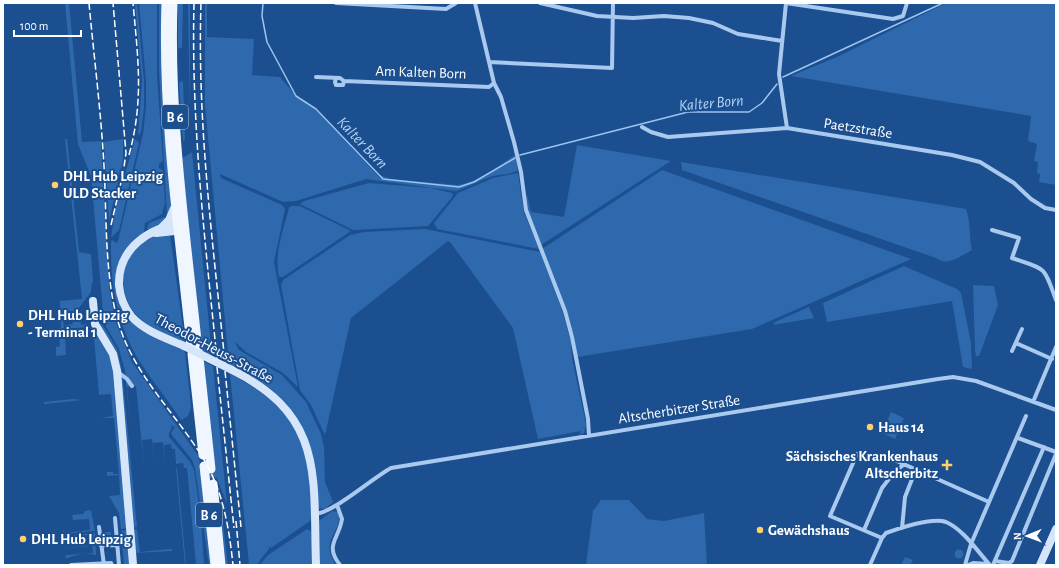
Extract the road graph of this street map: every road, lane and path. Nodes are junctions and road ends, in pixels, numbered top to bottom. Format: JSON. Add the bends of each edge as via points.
{"nodes":[{"id":1,"x":166,"y":3,"type":"edge"},
{"id":2,"x":173,"y":3,"type":"edge"},
{"id":3,"x":336,"y":3,"type":"edge"},
{"id":4,"x":456,"y":3,"type":"edge"},
{"id":5,"x":475,"y":3,"type":"edge"},
{"id":6,"x":540,"y":3,"type":"edge"},
{"id":7,"x":613,"y":3,"type":"edge"},
{"id":8,"x":786,"y":3,"type":"edge"},
{"id":9,"x":908,"y":3,"type":"edge"},
{"id":10,"x":613,"y":17,"type":"junction"},
{"id":11,"x":782,"y":41,"type":"junction"},
{"id":12,"x":489,"y":62,"type":"junction"},
{"id":13,"x":316,"y":76,"type":"dead end"},
{"id":14,"x":336,"y":78,"type":"junction"},
{"id":15,"x":344,"y":81,"type":"junction"},
{"id":16,"x":494,"y":82,"type":"junction"},
{"id":17,"x":642,"y":127,"type":"dead end"},
{"id":18,"x":787,"y":128,"type":"junction"},
{"id":19,"x":175,"y":206,"type":"junction"},
{"id":20,"x":1056,"y":210,"type":"edge"},
{"id":21,"x":162,"y":227,"type":"junction"},
{"id":22,"x":181,"y":227,"type":"junction"},
{"id":23,"x":992,"y":230,"type":"dead end"},
{"id":24,"x":147,"y":235,"type":"junction"},
{"id":25,"x":1056,"y":300,"type":"edge"},
{"id":26,"x":93,"y":301,"type":"dead end"},
{"id":27,"x":1022,"y":329,"type":"dead end"},
{"id":28,"x":1016,"y":343,"type":"junction"},
{"id":29,"x":1056,"y":347,"type":"edge"},
{"id":30,"x":193,"y":351,"type":"junction"},
{"id":31,"x":1012,"y":351,"type":"dead end"},
{"id":32,"x":1052,"y":359,"type":"junction"},
{"id":33,"x":117,"y":371,"type":"junction"},
{"id":34,"x":132,"y":386,"type":"dead end"},
{"id":35,"x":1033,"y":402,"type":"junction"},
{"id":36,"x":1056,"y":410,"type":"edge"},
{"id":37,"x":1026,"y":416,"type":"dead end"},
{"id":38,"x":589,"y":436,"type":"junction"},
{"id":39,"x":1018,"y":438,"type":"junction"},
{"id":40,"x":1044,"y":447,"type":"junction"},
{"id":41,"x":1056,"y":453,"type":"edge"},
{"id":42,"x":203,"y":455,"type":"dead end"},
{"id":43,"x":904,"y":464,"type":"junction"},
{"id":44,"x":916,"y":469,"type":"junction"},
{"id":45,"x":213,"y":484,"type":"tunnel mouth"},
{"id":46,"x":989,"y":502,"type":"junction"},
{"id":47,"x":337,"y":505,"type":"junction"},
{"id":48,"x":314,"y":514,"type":"junction"},
{"id":49,"x":115,"y":518,"type":"dead end"},
{"id":50,"x":99,"y":527,"type":"dead end"},
{"id":51,"x":902,"y":528,"type":"junction"},
{"id":52,"x":1056,"y":529,"type":"edge"},
{"id":53,"x":864,"y":530,"type":"junction"},
{"id":54,"x":882,"y":538,"type":"junction"},
{"id":55,"x":971,"y":544,"type":"junction"},
{"id":56,"x":117,"y":545,"type":"junction"},
{"id":57,"x":101,"y":546,"type":"junction"},
{"id":58,"x":104,"y":564,"type":"edge"},
{"id":59,"x":133,"y":564,"type":"edge"},
{"id":60,"x":992,"y":564,"type":"edge"},
{"id":61,"x":71,"y":565,"type":"edge"},
{"id":62,"x":112,"y":565,"type":"edge"},
{"id":63,"x":119,"y":565,"type":"edge"},
{"id":64,"x":215,"y":565,"type":"edge"},
{"id":65,"x":222,"y":565,"type":"edge"},
{"id":66,"x":316,"y":565,"type":"edge"},
{"id":67,"x":340,"y":565,"type":"edge"},
{"id":68,"x":870,"y":565,"type":"edge"},
{"id":69,"x":967,"y":565,"type":"edge"},
{"id":70,"x":1040,"y":565,"type":"edge"}],
"edges":[{"from":1,"to":19,"type":"main road","number":"B 6","via":[[167,90]]},
{"from":2,"to":22,"type":"main road","number":"B 6","via":[[173,80]]},
{"from":3,"to":4,"type":"street","via":[[446,9]]},
{"from":5,"to":12,"type":"street"},
{"from":6,"to":10,"type":"street","via":[[582,14]]},
{"from":7,"to":10,"type":"street"},
{"from":8,"to":9,"type":"street","via":[[893,19],[903,16]]},
{"from":8,"to":11,"type":"street"},
{"from":10,"to":11,"type":"street","via":[[689,18],[713,23],[738,34]]},
{"from":10,"to":12,"type":"street","via":[[612,68]]},
{"from":11,"to":18,"type":"street","via":[[779,74]]},
{"from":12,"to":16,"type":"street"},
{"from":13,"to":14,"type":"street","name":"Am Kalten Born"},
{"from":14,"to":15,"type":"street","name":"Am Kalten Born"},
{"from":14,"to":15,"type":"street","name":"Am Kalten Born","via":[[336,85],[343,85]]},
{"from":15,"to":16,"type":"street","name":"Am Kalten Born","via":[[488,87]]},
{"from":16,"to":38,"type":"street","via":[[514,142],[526,210],[565,310],[588,419]]},
{"from":17,"to":18,"type":"street","name":"Paetzstraße","via":[[668,136]]},
{"from":18,"to":20,"type":"street","name":"Paetzstraße","via":[[952,155],[980,162],[1014,183],[1031,200],[1045,208]]},
{"from":19,"to":21,"type":"street","via":[[169,220]]},
{"from":19,"to":22,"type":"main road","number":"B 6"},
{"from":21,"to":22,"type":"street","name":"Theodor-Heuss-Straße"},
{"from":21,"to":24,"type":"street","name":"Theodor-Heuss-Straße"},
{"from":22,"to":24,"type":"street"},
{"from":22,"to":30,"type":"main road","number":"B 6"},
{"from":23,"to":25,"type":"street","via":[[1019,238],[1012,258],[1046,271]]},
{"from":24,"to":30,"type":"street","name":"Theodor-Heuss-Straße","via":[[136,242],[124,258],[119,278],[124,306],[137,322]]},
{"from":26,"to":33,"type":"street","via":[[95,324],[113,354]]},
{"from":27,"to":28,"type":"street"},
{"from":28,"to":31,"type":"street"},
{"from":28,"to":32,"type":"street"},
{"from":29,"to":32,"type":"street"},
{"from":30,"to":42,"type":"main road","number":"B 6"},
{"from":30,"to":48,"type":"street","name":"Theodor-Heuss-Straße","bridge":true,"via":[[256,383],[276,398],[289,413],[299,429],[311,464]]},
{"from":30,"to":64,"type":"main road","number":"B 6","via":[[207,467]]},
{"from":32,"to":35,"type":"street"},
{"from":33,"to":34,"type":"street"},
{"from":33,"to":59,"type":"street"},
{"from":35,"to":36,"type":"street","name":"Altscherbitzer Straße"},
{"from":35,"to":38,"type":"street","name":"Altscherbitzer Straße","via":[[976,381],[953,377]]},
{"from":37,"to":39,"type":"street"},
{"from":38,"to":47,"type":"street","name":"Altscherbitzer Straße","via":[[391,468]]},
{"from":39,"to":40,"type":"street"},
{"from":39,"to":46,"type":"street"},
{"from":40,"to":41,"type":"street"},
{"from":40,"to":60,"type":"street"},
{"from":41,"to":60,"type":"street","via":[[1012,561]]},
{"from":43,"to":44,"type":"street"},
{"from":43,"to":53,"type":"street","via":[[882,488]]},
{"from":43,"to":53,"type":"street","via":[[890,458],[857,454],[830,516]]},
{"from":44,"to":46,"type":"street"},
{"from":44,"to":51,"type":"street","via":[[905,497]]},
{"from":45,"to":65,"type":"main road","number":"B 6"},
{"from":46,"to":55,"type":"street"},
{"from":47,"to":48,"type":"street","name":"Altscherbitzer Straße","via":[[322,514]]},
{"from":47,"to":67,"type":"street","via":[[342,519],[332,550]]},
{"from":48,"to":66,"type":"street","name":"Theodor-Heuss-Straße"},
{"from":49,"to":56,"type":"street"},
{"from":50,"to":57,"type":"street"},
{"from":51,"to":54,"type":"street","via":[[886,533]]},
{"from":51,"to":55,"type":"street","via":[[931,521],[945,522]]},
{"from":52,"to":70,"type":"street"},
{"from":53,"to":54,"type":"street"},
{"from":54,"to":68,"type":"street"},
{"from":55,"to":60,"type":"street"},
{"from":55,"to":69,"type":"street"},
{"from":56,"to":57,"type":"street"},
{"from":56,"to":63,"type":"street"},
{"from":57,"to":58,"type":"street"},
{"from":58,"to":61,"type":"street"},
{"from":58,"to":62,"type":"street"},
{"from":60,"to":69,"type":"street"}]}
